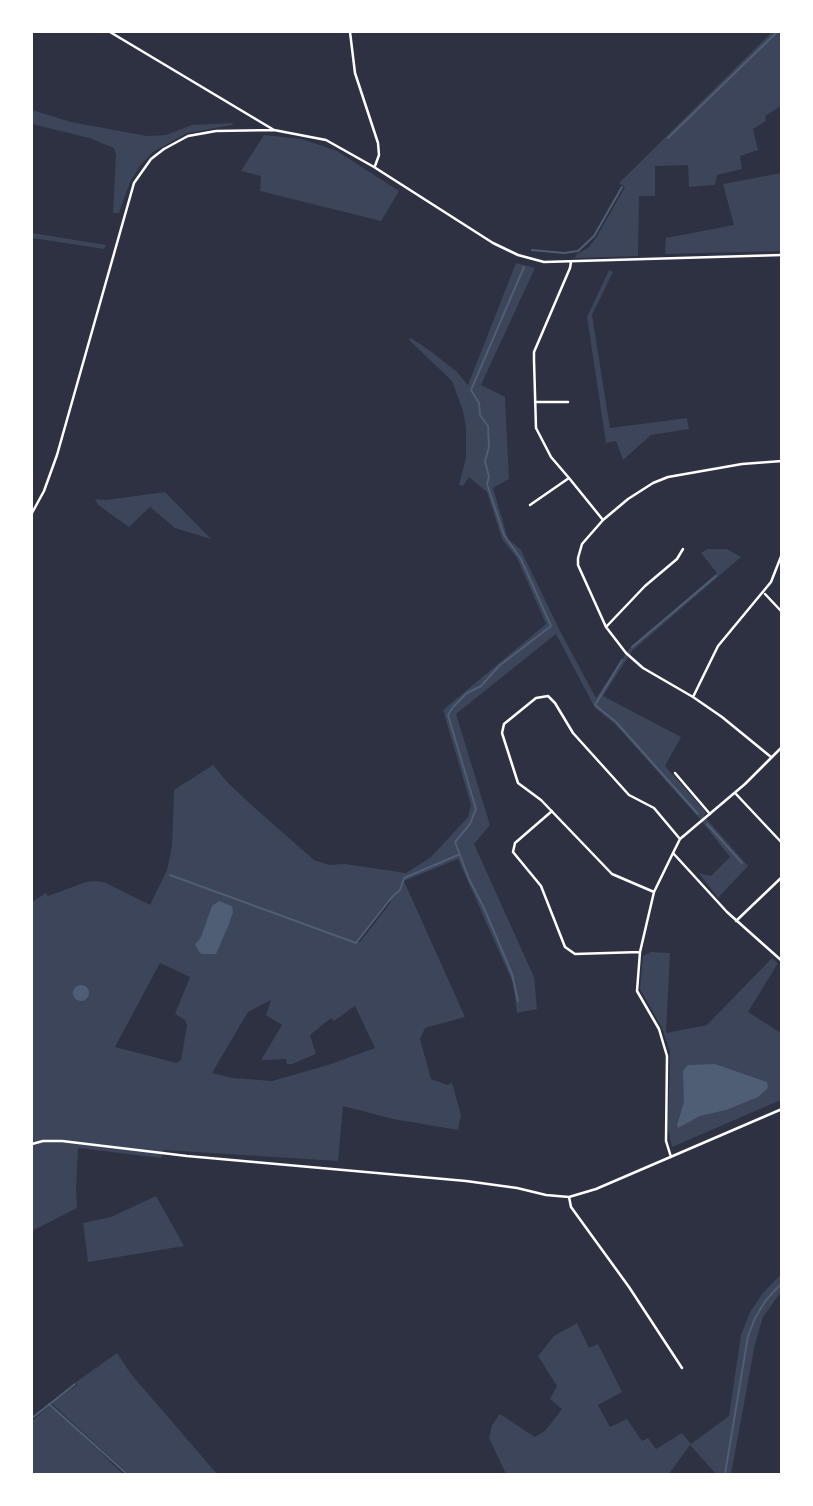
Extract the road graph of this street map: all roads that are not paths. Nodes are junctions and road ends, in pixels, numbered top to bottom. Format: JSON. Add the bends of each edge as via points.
{"nodes":[{"id":1,"x":110,"y":32,"type":"edge"},
{"id":2,"x":350,"y":32,"type":"edge"},
{"id":3,"x":274,"y":130,"type":"junction"},
{"id":4,"x":374,"y":167,"type":"junction"},
{"id":5,"x":782,"y":255,"type":"edge"},
{"id":6,"x":571,"y":262,"type":"junction"},
{"id":7,"x":535,"y":402,"type":"junction"},
{"id":8,"x":568,"y":402,"type":"dead end"},
{"id":9,"x":782,"y":461,"type":"edge"},
{"id":10,"x":569,"y":478,"type":"junction"},
{"id":11,"x":530,"y":505,"type":"dead end"},
{"id":12,"x":32,"y":513,"type":"edge"},
{"id":13,"x":603,"y":520,"type":"junction"},
{"id":14,"x":683,"y":549,"type":"dead end"},
{"id":15,"x":782,"y":554,"type":"edge"},
{"id":16,"x":764,"y":593,"type":"junction"},
{"id":17,"x":782,"y":612,"type":"edge"},
{"id":18,"x":606,"y":627,"type":"junction"},
{"id":19,"x":693,"y":697,"type":"junction"},
{"id":20,"x":782,"y":747,"type":"edge"},
{"id":21,"x":771,"y":758,"type":"junction"},
{"id":22,"x":675,"y":773,"type":"dead end"},
{"id":23,"x":735,"y":793,"type":"junction"},
{"id":24,"x":552,"y":811,"type":"junction"},
{"id":25,"x":710,"y":814,"type":"junction"},
{"id":26,"x":680,"y":839,"type":"junction"},
{"id":27,"x":782,"y":843,"type":"edge"},
{"id":28,"x":673,"y":853,"type":"junction"},
{"id":29,"x":782,"y":877,"type":"edge"},
{"id":30,"x":654,"y":892,"type":"junction"},
{"id":31,"x":736,"y":921,"type":"junction"},
{"id":32,"x":640,"y":952,"type":"junction"},
{"id":33,"x":782,"y":961,"type":"edge"},
{"id":34,"x":782,"y":1110,"type":"edge"},
{"id":35,"x":32,"y":1144,"type":"edge"},
{"id":36,"x":671,"y":1157,"type":"junction"},
{"id":37,"x":569,"y":1197,"type":"junction"},
{"id":38,"x":682,"y":1368,"type":"dead end"}],
"edges":[{"from":1,"to":3,"type":"street"},
{"from":2,"to":4,"type":"street","via":[[355,73],[378,143]]},
{"from":3,"to":4,"type":"street","via":[[326,140]]},
{"from":3,"to":12,"type":"street","via":[[188,136],[164,149],[141,171],[123,217],[57,456]]},
{"from":4,"to":6,"type":"street","via":[[493,243],[544,262]]},
{"from":5,"to":6,"type":"street"},
{"from":6,"to":7,"type":"street","via":[[534,352]]},
{"from":7,"to":8,"type":"street"},
{"from":7,"to":10,"type":"street","via":[[536,428]]},
{"from":9,"to":13,"type":"street","via":[[668,477],[628,499]]},
{"from":10,"to":11,"type":"street"},
{"from":10,"to":13,"type":"street"},
{"from":13,"to":18,"type":"street","via":[[582,544],[578,565]]},
{"from":14,"to":18,"type":"street"},
{"from":15,"to":16,"type":"street"},
{"from":16,"to":17,"type":"street"},
{"from":16,"to":19,"type":"street","via":[[718,646]]},
{"from":18,"to":19,"type":"street","via":[[643,668]]},
{"from":19,"to":21,"type":"street"},
{"from":20,"to":21,"type":"street"},
{"from":21,"to":23,"type":"street"},
{"from":22,"to":25,"type":"street"},
{"from":23,"to":25,"type":"street"},
{"from":23,"to":27,"type":"street"},
{"from":24,"to":26,"type":"street","via":[[515,779],[502,733],[504,724],[543,695],[552,699],[573,733],[629,795],[654,808]]},
{"from":24,"to":30,"type":"street","via":[[612,874]]},
{"from":24,"to":32,"type":"street","via":[[515,843],[513,852],[541,886],[565,947],[575,954]]},
{"from":25,"to":26,"type":"street"},
{"from":26,"to":28,"type":"street"},
{"from":28,"to":30,"type":"street"},
{"from":28,"to":31,"type":"street"},
{"from":29,"to":31,"type":"street"},
{"from":30,"to":32,"type":"street"},
{"from":31,"to":33,"type":"street"},
{"from":32,"to":36,"type":"street","via":[[637,991],[659,1029],[667,1056],[666,1141]]},
{"from":34,"to":36,"type":"street"},
{"from":35,"to":37,"type":"street","via":[[62,1142],[478,1182]]},
{"from":36,"to":37,"type":"street"},
{"from":37,"to":38,"type":"street","via":[[571,1207]]}]}
